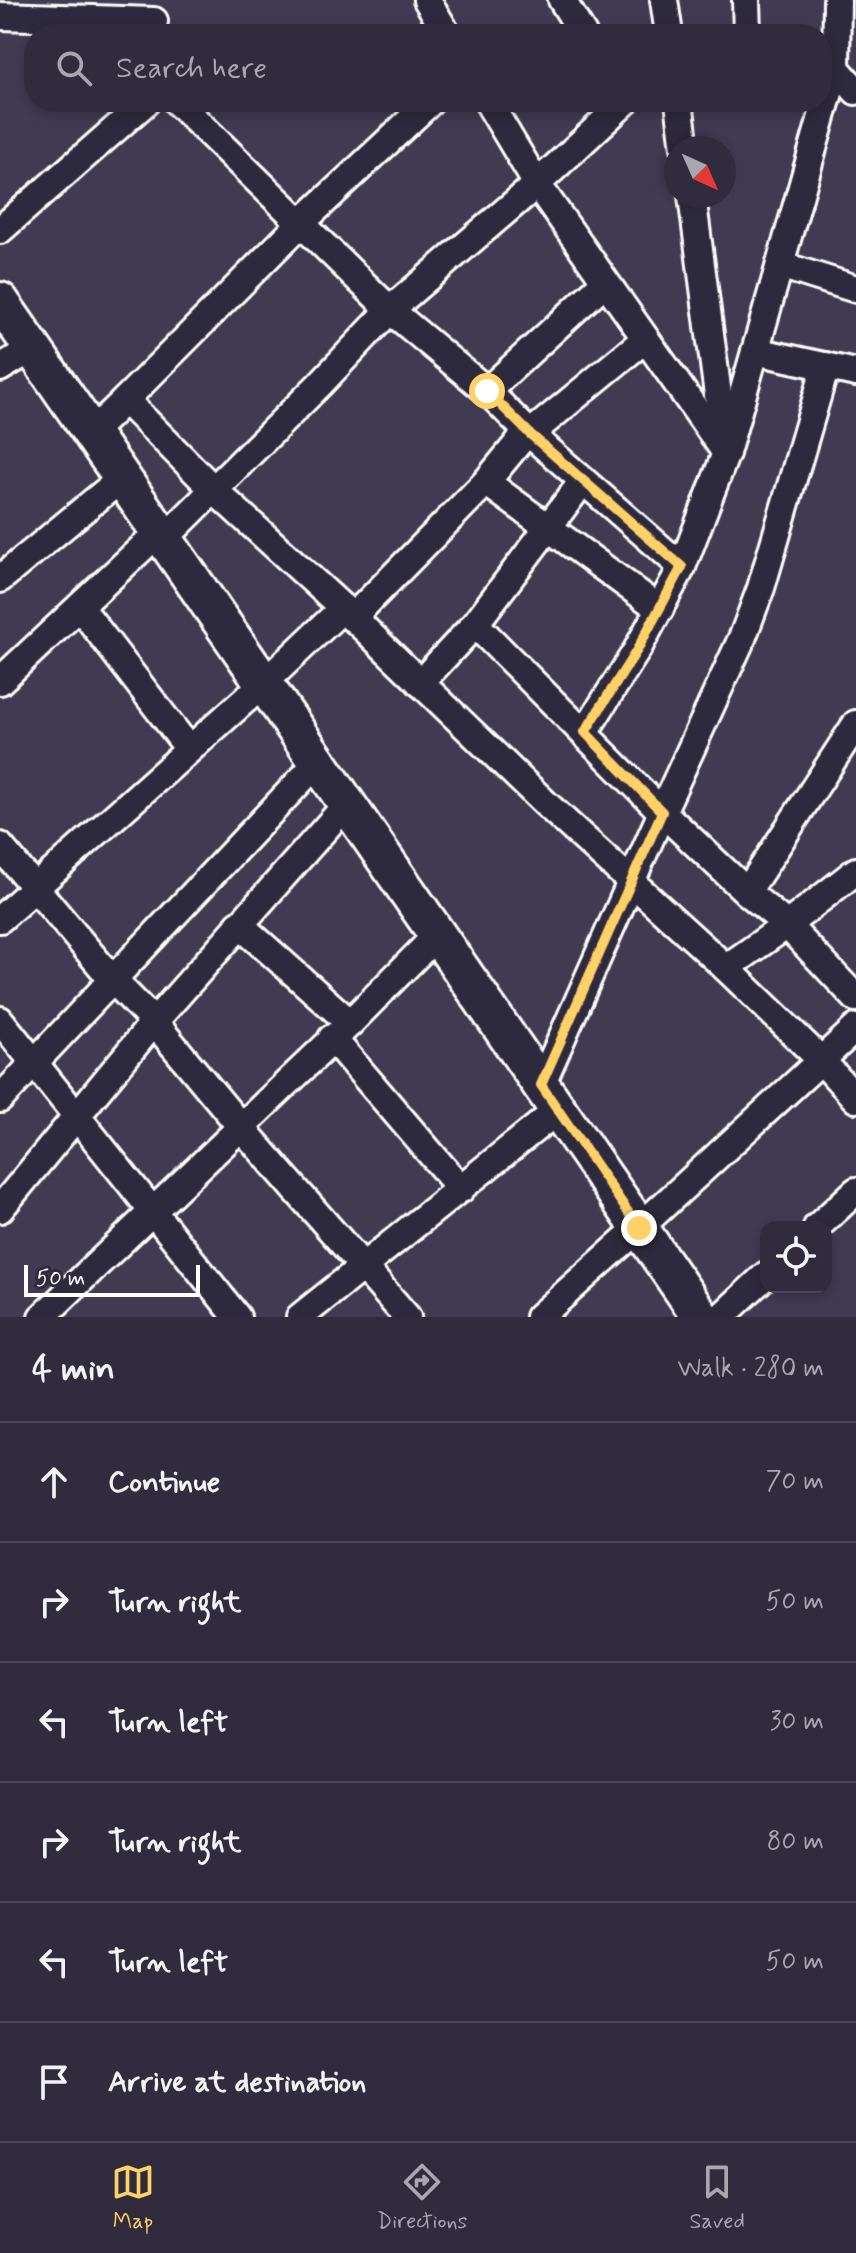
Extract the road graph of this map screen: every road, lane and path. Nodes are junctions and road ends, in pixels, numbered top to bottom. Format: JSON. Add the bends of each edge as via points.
{"nodes":[{"id":1,"x":427,"y":0,"type":"edge"},
{"id":2,"x":562,"y":0,"type":"edge"},
{"id":3,"x":664,"y":0,"type":"edge"},
{"id":4,"x":746,"y":0,"type":"edge"},
{"id":5,"x":837,"y":0,"type":"edge"},
{"id":6,"x":0,"y":16,"type":"edge"},
{"id":7,"x":155,"y":18,"type":"edge"},
{"id":8,"x":441,"y":24,"type":"edge"},
{"id":9,"x":577,"y":24,"type":"edge"},
{"id":10,"x":668,"y":24,"type":"edge"},
{"id":11,"x":747,"y":24,"type":"edge"},
{"id":12,"x":832,"y":41,"type":"edge"},
{"id":13,"x":832,"y":69,"type":"edge"},
{"id":14,"x":856,"y":91,"type":"edge"},
{"id":15,"x":135,"y":112,"type":"edge"},
{"id":16,"x":187,"y":112,"type":"edge"},
{"id":17,"x":419,"y":112,"type":"edge"},
{"id":18,"x":494,"y":112,"type":"edge"},
{"id":19,"x":613,"y":112,"type":"edge"},
{"id":20,"x":680,"y":112,"type":"edge"},
{"id":21,"x":818,"y":112,"type":"edge"},
{"id":22,"x":683,"y":136,"type":"edge"},
{"id":23,"x":537,"y":184,"type":"junction"},
{"id":24,"x":694,"y":208,"type":"edge"},
{"id":25,"x":301,"y":223,"type":"junction"},
{"id":26,"x":0,"y":230,"type":"edge"},
{"id":27,"x":780,"y":265,"type":"junction"},
{"id":28,"x":605,"y":282,"type":"junction"},
{"id":29,"x":856,"y":289,"type":"edge"},
{"id":30,"x":0,"y":301,"type":"edge"},
{"id":31,"x":390,"y":310,"type":"junction"},
{"id":32,"x":645,"y":339,"type":"junction"},
{"id":33,"x":33,"y":348,"type":"junction"},
{"id":34,"x":755,"y":351,"type":"junction"},
{"id":35,"x":826,"y":366,"type":"junction"},
{"id":36,"x":0,"y":368,"type":"edge"},
{"id":37,"x":856,"y":373,"type":"edge"},
{"id":38,"x":487,"y":391,"type":"junction"},
{"id":39,"x":125,"y":400,"type":"junction"},
{"id":40,"x":91,"y":433,"type":"junction"},
{"id":41,"x":529,"y":433,"type":"junction"},
{"id":42,"x":726,"y":453,"type":"junction"},
{"id":43,"x":122,"y":478,"type":"junction"},
{"id":44,"x":583,"y":481,"type":"junction"},
{"id":45,"x":486,"y":482,"type":"junction"},
{"id":46,"x":214,"y":490,"type":"junction"},
{"id":47,"x":547,"y":527,"type":"junction"},
{"id":48,"x":162,"y":535,"type":"junction"},
{"id":49,"x":682,"y":567,"type":"junction"},
{"id":50,"x":2,"y":574,"type":"edge"},
{"id":51,"x":80,"y":607,"type":"junction"},
{"id":52,"x":660,"y":609,"type":"junction"},
{"id":53,"x":347,"y":613,"type":"junction"},
{"id":54,"x":475,"y":624,"type":"junction"},
{"id":55,"x":0,"y":681,"type":"edge"},
{"id":56,"x":264,"y":683,"type":"junction"},
{"id":57,"x":420,"y":683,"type":"junction"},
{"id":58,"x":856,"y":724,"type":"edge"},
{"id":59,"x":585,"y":732,"type":"junction"},
{"id":60,"x":189,"y":749,"type":"junction"},
{"id":61,"x":318,"y":762,"type":"junction"},
{"id":62,"x":347,"y":804,"type":"junction"},
{"id":63,"x":662,"y":812,"type":"junction"},
{"id":64,"x":0,"y":846,"type":"edge"},
{"id":65,"x":856,"y":871,"type":"edge"},
{"id":66,"x":631,"y":881,"type":"junction"},
{"id":67,"x":35,"y":888,"type":"junction"},
{"id":68,"x":747,"y":892,"type":"junction"},
{"id":69,"x":0,"y":919,"type":"edge"},
{"id":70,"x":239,"y":924,"type":"junction"},
{"id":71,"x":787,"y":925,"type":"junction"},
{"id":72,"x":437,"y":935,"type":"junction"},
{"id":73,"x":726,"y":968,"type":"junction"},
{"id":74,"x":112,"y":979,"type":"junction"},
{"id":75,"x":856,"y":998,"type":"edge"},
{"id":76,"x":0,"y":1020,"type":"edge"},
{"id":77,"x":154,"y":1022,"type":"junction"},
{"id":78,"x":856,"y":1028,"type":"edge"},
{"id":79,"x":341,"y":1030,"type":"junction"},
{"id":80,"x":821,"y":1060,"type":"junction"},
{"id":81,"x":35,"y":1061,"type":"junction"},
{"id":82,"x":550,"y":1098,"type":"junction"},
{"id":83,"x":0,"y":1099,"type":"edge"},
{"id":84,"x":856,"y":1099,"type":"edge"},
{"id":85,"x":78,"y":1117,"type":"junction"},
{"id":86,"x":241,"y":1127,"type":"junction"},
{"id":87,"x":461,"y":1189,"type":"junction"},
{"id":88,"x":856,"y":1191,"type":"edge"},
{"id":89,"x":0,"y":1209,"type":"edge"},
{"id":90,"x":152,"y":1209,"type":"junction"},
{"id":91,"x":824,"y":1221,"type":"edge"},
{"id":92,"x":639,"y":1228,"type":"junction"},
{"id":93,"x":363,"y":1267,"type":"junction"},
{"id":94,"x":760,"y":1281,"type":"edge"},
{"id":95,"x":42,"y":1317,"type":"edge"},
{"id":96,"x":237,"y":1317,"type":"edge"},
{"id":97,"x":300,"y":1317,"type":"edge"},
{"id":98,"x":407,"y":1317,"type":"edge"},
{"id":99,"x":539,"y":1317,"type":"edge"},
{"id":100,"x":701,"y":1317,"type":"edge"},
{"id":101,"x":721,"y":1317,"type":"edge"}],
"edges":[{"from":1,"to":8,"type":"street"},
{"from":2,"to":9,"type":"street"},
{"from":3,"to":10,"type":"street"},
{"from":4,"to":11,"type":"street"},
{"from":5,"to":12,"type":"street"},
{"from":6,"to":7,"type":"street"},
{"from":13,"to":14,"type":"street"},
{"from":15,"to":26,"type":"street"},
{"from":16,"to":25,"type":"street"},
{"from":17,"to":25,"type":"street"},
{"from":18,"to":23,"type":"street"},
{"from":19,"to":23,"type":"street"},
{"from":20,"to":22,"type":"street"},
{"from":21,"to":27,"type":"street"},
{"from":23,"to":28,"type":"street"},
{"from":23,"to":31,"type":"street"},
{"from":24,"to":42,"type":"street"},
{"from":25,"to":31,"type":"street"},
{"from":25,"to":39,"type":"street"},
{"from":27,"to":29,"type":"street"},
{"from":27,"to":34,"type":"street"},
{"from":28,"to":32,"type":"street"},
{"from":28,"to":38,"type":"street"},
{"from":30,"to":33,"type":"street"},
{"from":31,"to":38,"type":"street"},
{"from":31,"to":46,"type":"street"},
{"from":32,"to":41,"type":"street"},
{"from":32,"to":42,"type":"street"},
{"from":33,"to":36,"type":"street"},
{"from":33,"to":40,"type":"street"},
{"from":34,"to":35,"type":"street"},
{"from":34,"to":42,"type":"street"},
{"from":35,"to":37,"type":"street"},
{"from":35,"to":63,"type":"street","via":[[761,588]]},
{"from":38,"to":41,"type":"street"},
{"from":39,"to":40,"type":"street"},
{"from":39,"to":46,"type":"street"},
{"from":40,"to":43,"type":"street"},
{"from":41,"to":44,"type":"street"},
{"from":41,"to":45,"type":"street"},
{"from":42,"to":49,"type":"street"},
{"from":43,"to":48,"type":"street"},
{"from":43,"to":50,"type":"street"},
{"from":44,"to":47,"type":"street"},
{"from":44,"to":49,"type":"street"},
{"from":45,"to":47,"type":"street"},
{"from":45,"to":53,"type":"street"},
{"from":46,"to":48,"type":"street"},
{"from":46,"to":53,"type":"street"},
{"from":47,"to":52,"type":"street"},
{"from":47,"to":54,"type":"street"},
{"from":48,"to":51,"type":"street"},
{"from":48,"to":56,"type":"street"},
{"from":49,"to":52,"type":"street"},
{"from":51,"to":55,"type":"street"},
{"from":51,"to":60,"type":"street"},
{"from":52,"to":59,"type":"street"},
{"from":53,"to":56,"type":"street"},
{"from":53,"to":57,"type":"street"},
{"from":54,"to":57,"type":"street"},
{"from":54,"to":59,"type":"street"},
{"from":56,"to":60,"type":"street"},
{"from":56,"to":61,"type":"street"},
{"from":57,"to":66,"type":"street"},
{"from":58,"to":68,"type":"street"},
{"from":59,"to":63,"type":"street"},
{"from":60,"to":67,"type":"street"},
{"from":61,"to":62,"type":"street"},
{"from":61,"to":74,"type":"street"},
{"from":62,"to":70,"type":"street"},
{"from":62,"to":72,"type":"street"},
{"from":63,"to":66,"type":"street"},
{"from":63,"to":68,"type":"street"},
{"from":64,"to":67,"type":"street"},
{"from":65,"to":71,"type":"street"},
{"from":66,"to":73,"type":"street"},
{"from":66,"to":82,"type":"street"},
{"from":67,"to":69,"type":"street"},
{"from":67,"to":74,"type":"street"},
{"from":68,"to":71,"type":"street"},
{"from":70,"to":77,"type":"street"},
{"from":70,"to":79,"type":"street"},
{"from":71,"to":73,"type":"street"},
{"from":71,"to":75,"type":"street"},
{"from":72,"to":79,"type":"street"},
{"from":72,"to":82,"type":"street"},
{"from":73,"to":80,"type":"street"},
{"from":74,"to":77,"type":"street"},
{"from":74,"to":81,"type":"street"},
{"from":76,"to":81,"type":"street"},
{"from":77,"to":85,"type":"street"},
{"from":77,"to":86,"type":"street"},
{"from":78,"to":80,"type":"street"},
{"from":79,"to":86,"type":"street"},
{"from":79,"to":87,"type":"street"},
{"from":80,"to":84,"type":"street"},
{"from":80,"to":92,"type":"street"},
{"from":81,"to":83,"type":"street"},
{"from":81,"to":85,"type":"street"},
{"from":82,"to":87,"type":"street"},
{"from":82,"to":92,"type":"street"},
{"from":85,"to":89,"type":"street"},
{"from":85,"to":90,"type":"street"},
{"from":86,"to":90,"type":"street"},
{"from":86,"to":93,"type":"street"},
{"from":87,"to":93,"type":"street"},
{"from":88,"to":91,"type":"street"},
{"from":90,"to":95,"type":"street"},
{"from":90,"to":96,"type":"street"},
{"from":92,"to":99,"type":"street"},
{"from":92,"to":100,"type":"street"},
{"from":93,"to":97,"type":"street"},
{"from":93,"to":98,"type":"street"},
{"from":94,"to":101,"type":"street"}]}
